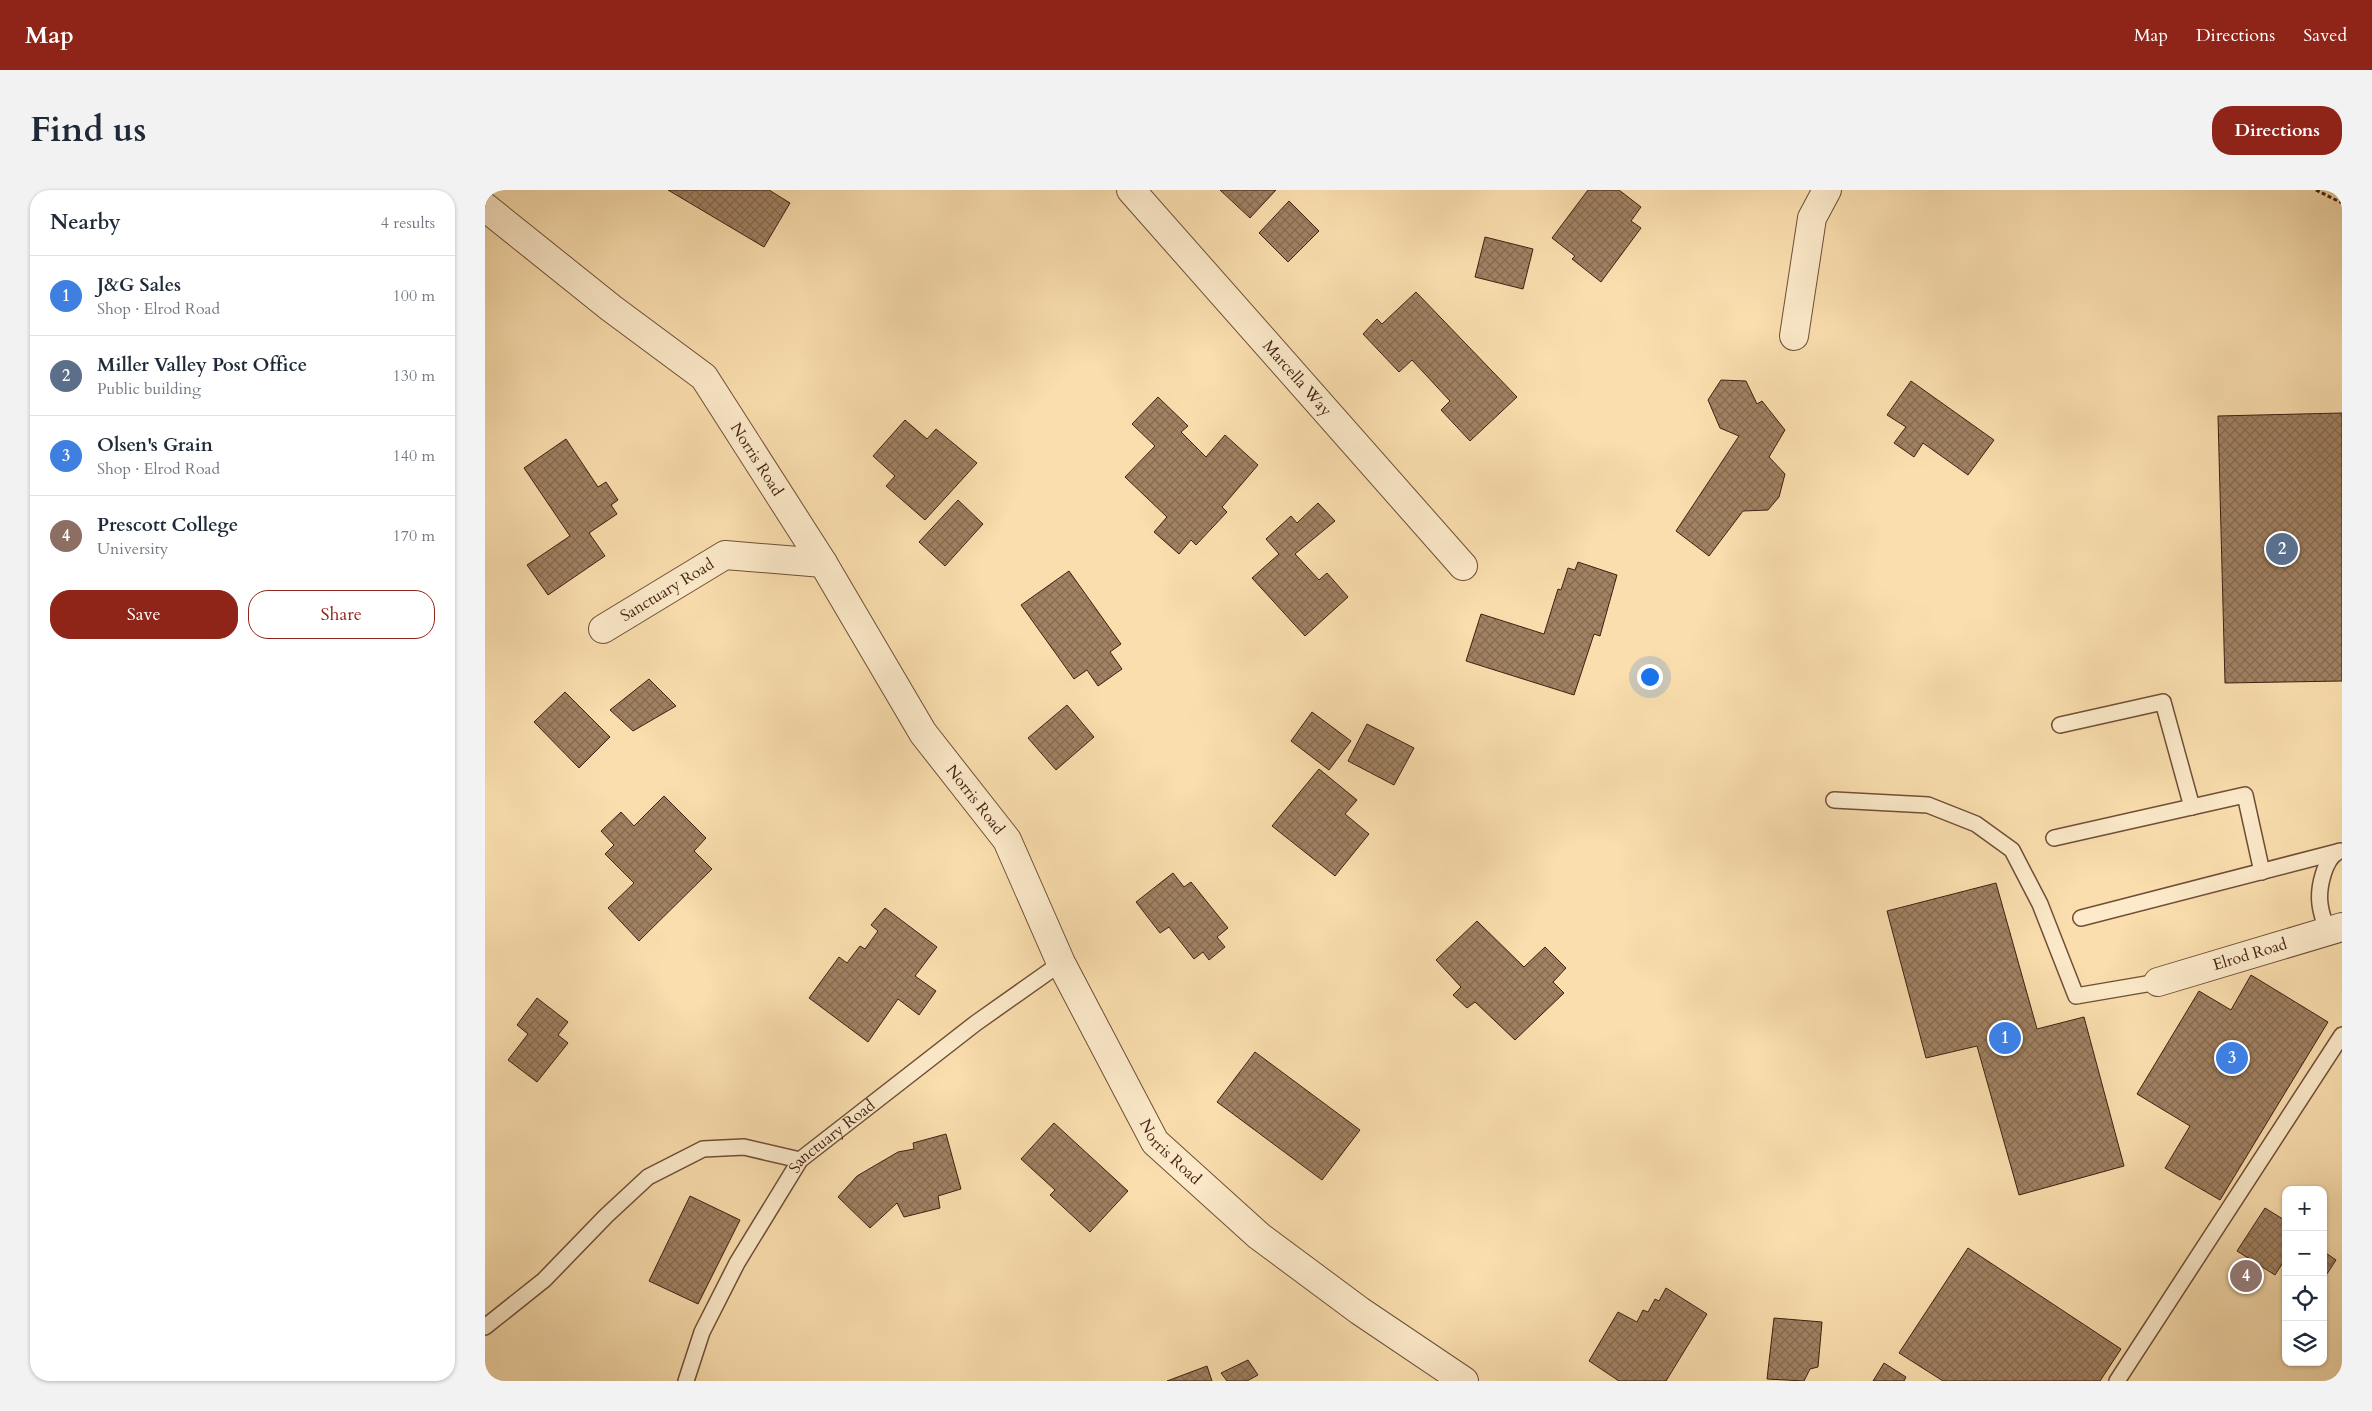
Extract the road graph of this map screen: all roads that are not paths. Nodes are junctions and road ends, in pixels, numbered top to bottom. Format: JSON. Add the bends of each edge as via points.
{"nodes":[{"id":1,"x":1131,"y":190,"type":"edge"},
{"id":2,"x":1827,"y":190,"type":"edge"},
{"id":3,"x":485,"y":207,"type":"edge"},
{"id":4,"x":1794,"y":336,"type":"dead end"},
{"id":5,"x":823,"y":563,"type":"junction"},
{"id":6,"x":1463,"y":566,"type":"dead end"},
{"id":7,"x":603,"y":629,"type":"dead end"},
{"id":8,"x":2060,"y":726,"type":"dead end"},
{"id":9,"x":1834,"y":800,"type":"dead end"},
{"id":10,"x":2192,"y":806,"type":"junction"},
{"id":11,"x":2054,"y":838,"type":"dead end"},
{"id":12,"x":2339,"y":852,"type":"edge"},
{"id":13,"x":2262,"y":872,"type":"junction"},
{"id":14,"x":2081,"y":918,"type":"dead end"},
{"id":15,"x":2335,"y":929,"type":"edge"},
{"id":16,"x":1061,"y":963,"type":"junction"},
{"id":17,"x":2159,"y":982,"type":"joint"},
{"id":18,"x":2342,"y":1035,"type":"edge"},
{"id":19,"x":800,"y":1160,"type":"junction"},
{"id":20,"x":485,"y":1327,"type":"edge"},
{"id":21,"x":686,"y":1381,"type":"edge"},
{"id":22,"x":1464,"y":1381,"type":"edge"},
{"id":23,"x":2117,"y":1381,"type":"edge"}],
"edges":[{"from":1,"to":6,"type":"street","name":"Marcella Way"},
{"from":2,"to":4,"type":"street","via":[[1812,218]]},
{"from":3,"to":5,"type":"street","name":"Norris Road","via":[[611,308],[704,377]]},
{"from":5,"to":7,"type":"street","name":"Sanctuary Road","via":[[725,555]]},
{"from":5,"to":16,"type":"street","name":"Norris Road","via":[[923,733],[1007,840]]},
{"from":8,"to":10,"type":"lane","via":[[2163,702]]},
{"from":9,"to":17,"type":"lane","via":[[1927,805],[1976,824],[2012,850],[2040,904],[2076,996]]},
{"from":10,"to":11,"type":"lane"},
{"from":10,"to":13,"type":"lane","via":[[2245,795]]},
{"from":12,"to":13,"type":"lane"},
{"from":12,"to":15,"type":"lane","via":[[2327,864],[2319,893],[2320,906]]},
{"from":13,"to":14,"type":"lane"},
{"from":15,"to":17,"type":"street","name":"Elrod Road"},
{"from":16,"to":19,"type":"lane","name":"Sanctuary Road","via":[[968,1028]]},
{"from":16,"to":22,"type":"street","name":"Norris Road","via":[[1155,1142],[1259,1236],[1360,1311]]},
{"from":18,"to":23,"type":"lane"},
{"from":19,"to":20,"type":"lane","via":[[744,1147],[703,1149],[648,1177],[544,1280]]},
{"from":19,"to":21,"type":"lane","name":"Sanctuary Road","via":[[737,1263],[702,1332]]}]}
